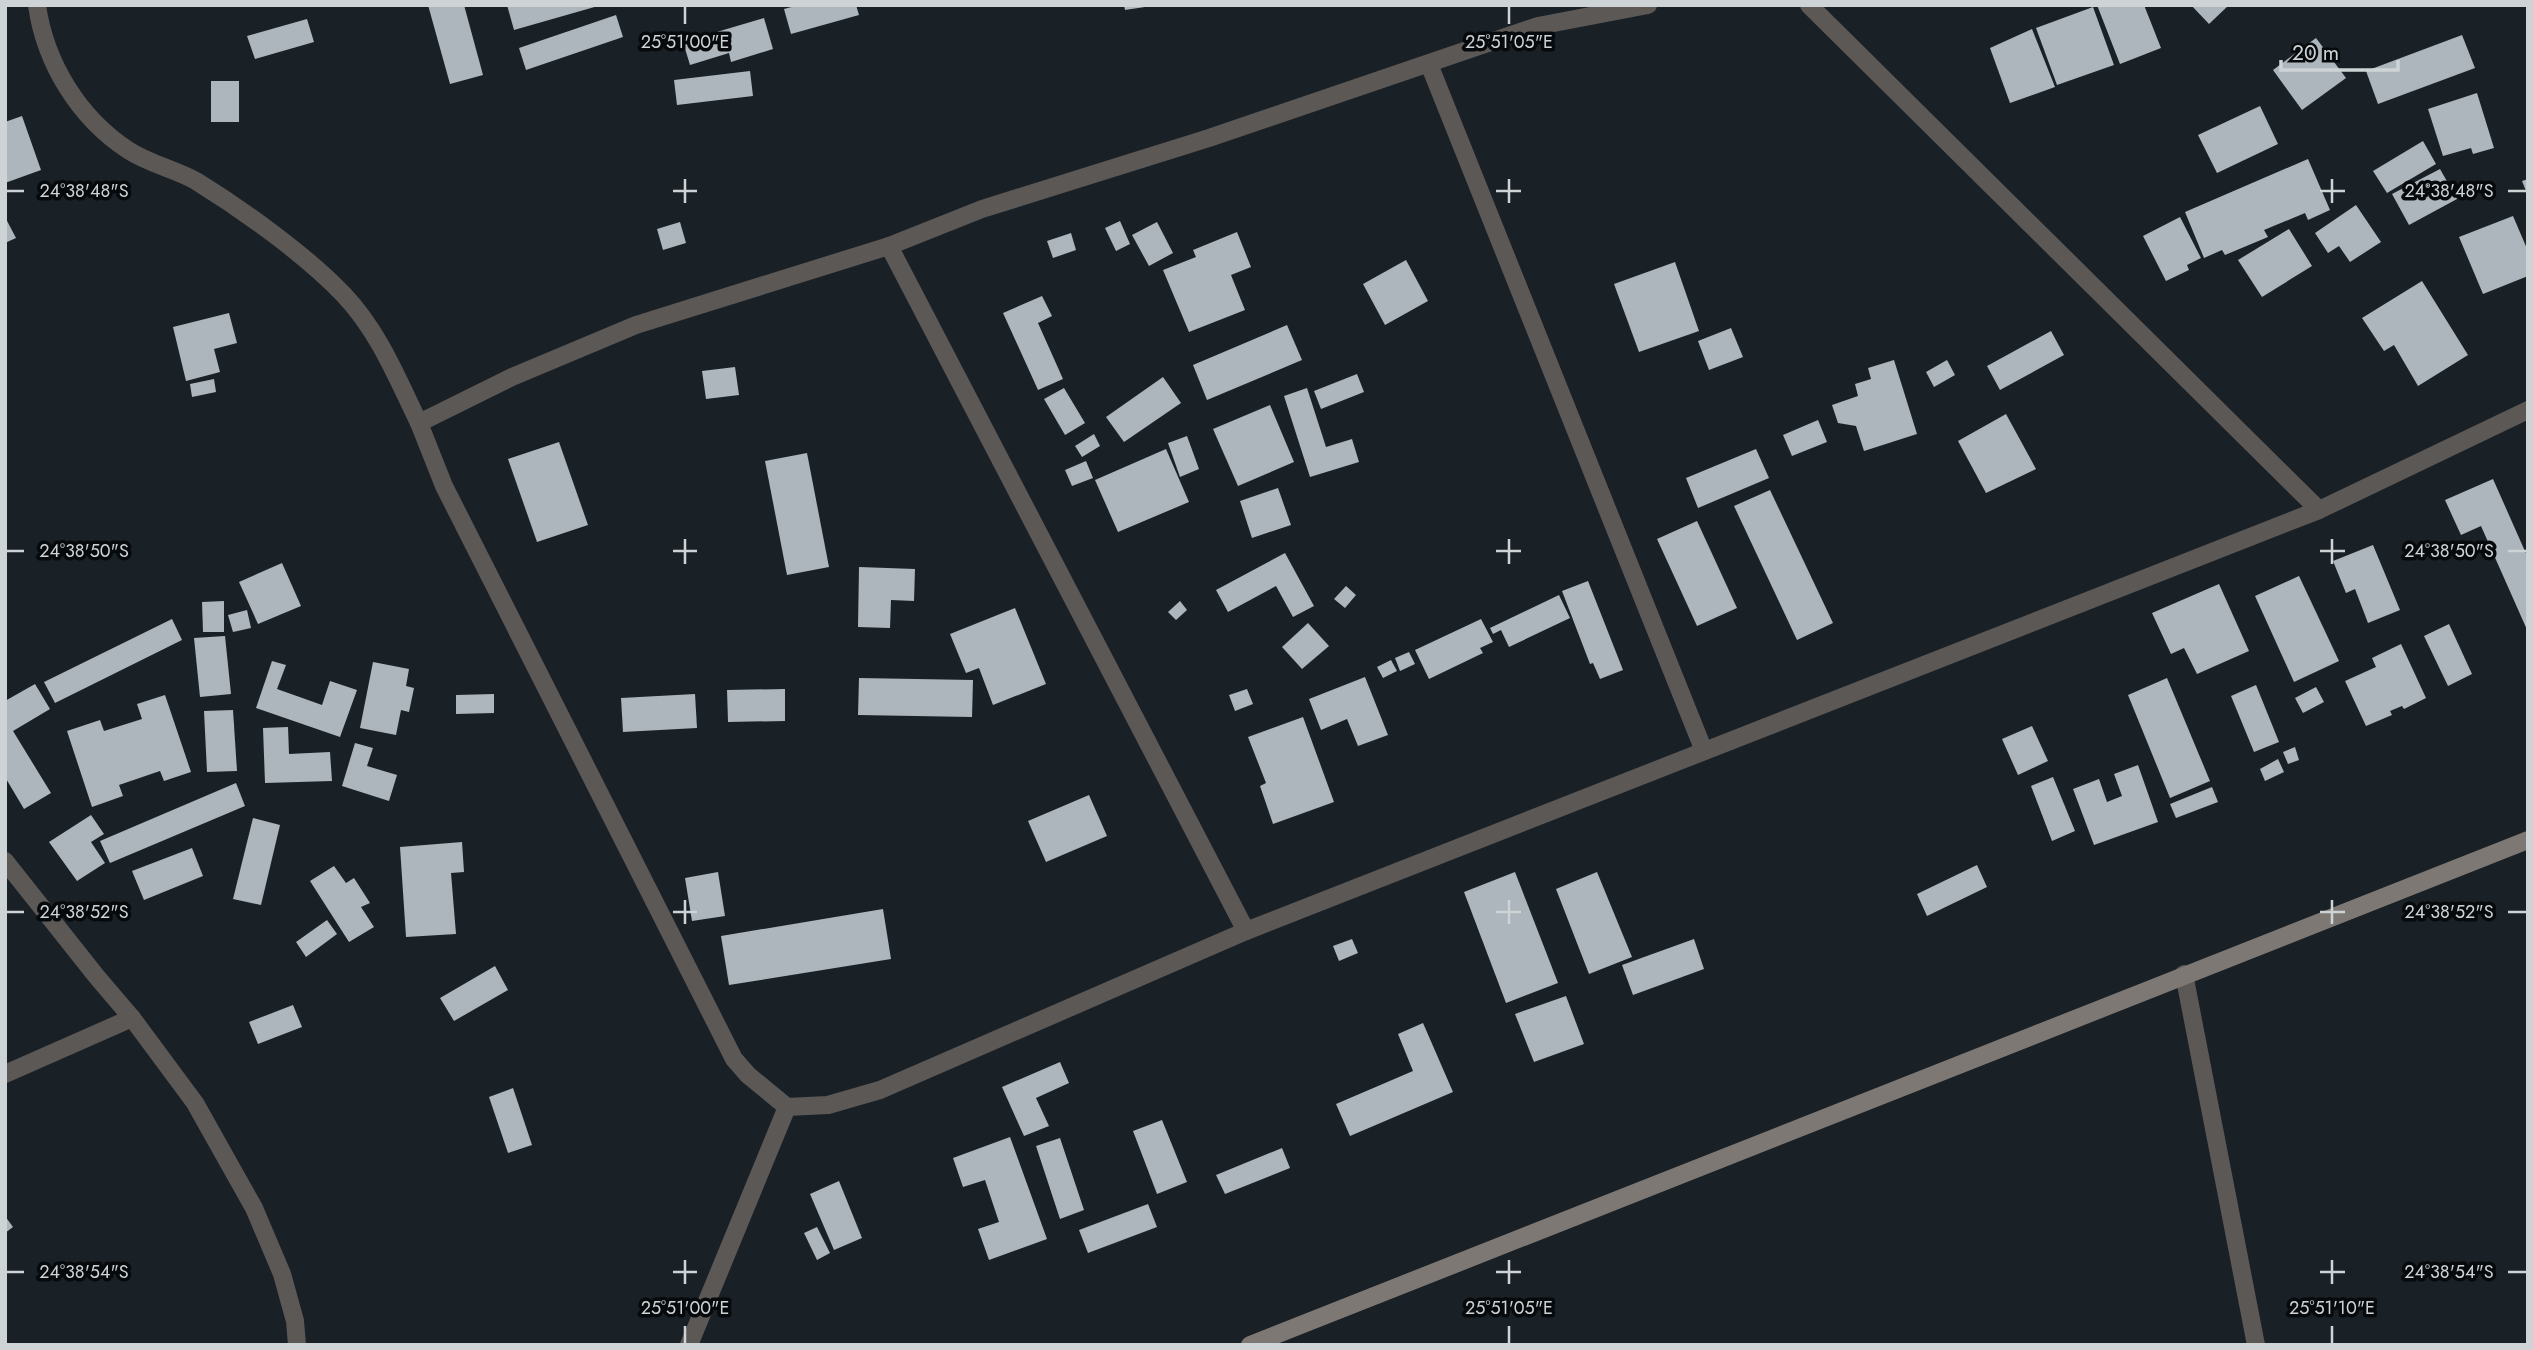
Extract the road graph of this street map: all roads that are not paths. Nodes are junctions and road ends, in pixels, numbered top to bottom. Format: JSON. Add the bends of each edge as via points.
{"nodes":[{"id":1,"x":37,"y":5,"type":"edge"},
{"id":2,"x":1648,"y":5,"type":"edge"},
{"id":3,"x":1809,"y":5,"type":"edge"},
{"id":4,"x":1429,"y":64,"type":"junction"},
{"id":5,"x":888,"y":246,"type":"junction"},
{"id":6,"x":2528,"y":410,"type":"edge"},
{"id":7,"x":419,"y":423,"type":"junction"},
{"id":8,"x":2319,"y":510,"type":"junction"},
{"id":9,"x":1704,"y":751,"type":"junction"},
{"id":10,"x":2528,"y":840,"type":"edge"},
{"id":11,"x":5,"y":860,"type":"edge"},
{"id":12,"x":1245,"y":931,"type":"junction"},
{"id":13,"x":2184,"y":974,"type":"junction"},
{"id":14,"x":132,"y":1018,"type":"junction"},
{"id":15,"x":5,"y":1074,"type":"edge"},
{"id":16,"x":787,"y":1107,"type":"junction"},
{"id":17,"x":1281,"y":1339,"type":"edge"},
{"id":18,"x":296,"y":1345,"type":"edge"},
{"id":19,"x":689,"y":1345,"type":"edge"},
{"id":20,"x":1250,"y":1345,"type":"edge"},
{"id":21,"x":2256,"y":1345,"type":"edge"}],
"edges":[{"from":1,"to":7,"type":"street","via":[[51,57],[91,120],[129,151],[194,180],[242,212],[344,295],[377,336]]},
{"from":2,"to":4,"type":"street","via":[[1538,26]]},
{"from":3,"to":8,"type":"street"},
{"from":4,"to":5,"type":"street","via":[[982,209]]},
{"from":4,"to":9,"type":"street"},
{"from":5,"to":7,"type":"street","via":[[636,325],[512,377]]},
{"from":5,"to":12,"type":"street"},
{"from":6,"to":8,"type":"street"},
{"from":7,"to":16,"type":"street","via":[[444,486],[734,1059]]},
{"from":8,"to":9,"type":"street"},
{"from":9,"to":12,"type":"street"},
{"from":10,"to":13,"type":"street"},
{"from":11,"to":14,"type":"street"},
{"from":12,"to":16,"type":"street","via":[[880,1090],[828,1105]]},
{"from":13,"to":17,"type":"street"},
{"from":13,"to":21,"type":"street"},
{"from":14,"to":15,"type":"street"},
{"from":14,"to":18,"type":"street","via":[[195,1103],[254,1208],[282,1274],[295,1321]]},
{"from":16,"to":19,"type":"street"},
{"from":17,"to":20,"type":"street"}]}
